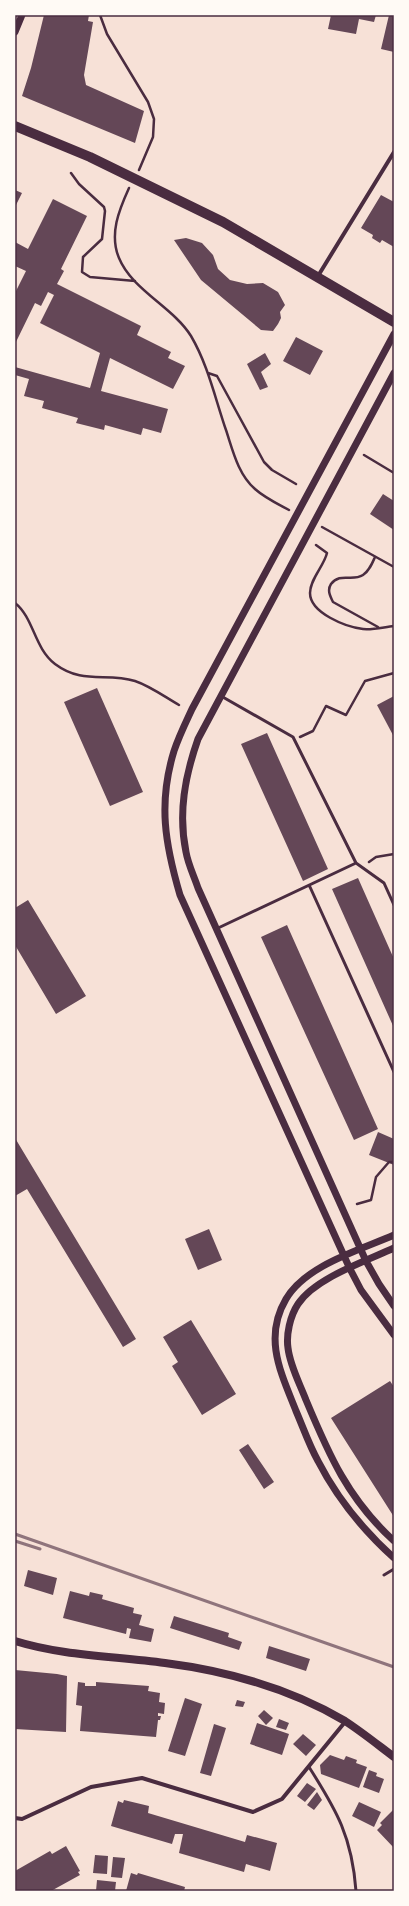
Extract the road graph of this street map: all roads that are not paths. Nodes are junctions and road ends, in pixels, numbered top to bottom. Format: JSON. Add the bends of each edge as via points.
{"nodes":[{"id":1,"x":22,"y":15,"type":"edge"},
{"id":2,"x":15,"y":32,"type":"edge"},
{"id":3,"x":15,"y":126,"type":"edge"},
{"id":4,"x":394,"y":152,"type":"edge"},
{"id":5,"x":318,"y":276,"type":"junction"},
{"id":6,"x":394,"y":322,"type":"edge"},
{"id":7,"x":394,"y":334,"type":"edge"},
{"id":8,"x":394,"y":373,"type":"edge"},
{"id":9,"x":221,"y":696,"type":"junction"},
{"id":10,"x":356,"y":863,"type":"junction"},
{"id":11,"x":310,"y":887,"type":"junction"},
{"id":12,"x":394,"y":905,"type":"edge"},
{"id":13,"x":216,"y":930,"type":"junction"},
{"id":14,"x":394,"y":1072,"type":"edge"},
{"id":15,"x":394,"y":1235,"type":"edge"},
{"id":16,"x":394,"y":1248,"type":"edge"},
{"id":17,"x":361,"y":1249,"type":"junction"},
{"id":18,"x":344,"y":1256,"type":"junction"},
{"id":19,"x":366,"y":1261,"type":"junction"},
{"id":20,"x":350,"y":1269,"type":"junction"},
{"id":21,"x":394,"y":1306,"type":"edge"},
{"id":22,"x":394,"y":1335,"type":"edge"},
{"id":23,"x":394,"y":1540,"type":"edge"},
{"id":24,"x":394,"y":1558,"type":"edge"},
{"id":25,"x":394,"y":1569,"type":"edge"},
{"id":26,"x":384,"y":1575,"type":"dead end"},
{"id":27,"x":15,"y":1641,"type":"edge"},
{"id":28,"x":345,"y":1722,"type":"junction"},
{"id":29,"x":394,"y":1757,"type":"edge"},
{"id":30,"x":309,"y":1767,"type":"junction"},
{"id":31,"x":15,"y":1818,"type":"edge"},
{"id":32,"x":356,"y":1891,"type":"edge"}],
"edges":[{"from":1,"to":2,"type":"street"},
{"from":3,"to":5,"type":"main road","via":[[162,191]]},
{"from":4,"to":5,"type":"street"},
{"from":5,"to":6,"type":"main road"},
{"from":7,"to":18,"type":"street","via":[[192,708],[174,749],[164,810],[166,843],[180,895]]},
{"from":8,"to":9,"type":"street"},
{"from":9,"to":10,"type":"lane","via":[[292,737]]},
{"from":9,"to":13,"type":"street","via":[[198,739],[188,770],[183,798],[186,853]]},
{"from":10,"to":11,"type":"lane"},
{"from":10,"to":12,"type":"lane","via":[[384,883]]},
{"from":11,"to":13,"type":"lane"},
{"from":11,"to":14,"type":"lane"},
{"from":13,"to":17,"type":"street"},
{"from":15,"to":17,"type":"street"},
{"from":16,"to":19,"type":"street"},
{"from":17,"to":18,"type":"street"},
{"from":17,"to":19,"type":"street"},
{"from":18,"to":20,"type":"street"},
{"from":18,"to":24,"type":"street","via":[[318,1269],[298,1284],[286,1298],[275,1330],[274,1348],[281,1374],[317,1460],[333,1488],[375,1541]]},
{"from":19,"to":20,"type":"street"},
{"from":19,"to":21,"type":"street"},
{"from":20,"to":22,"type":"street","via":[[361,1290]]},
{"from":20,"to":23,"type":"street","via":[[324,1281],[307,1293],[297,1305],[288,1333],[288,1348],[329,1456],[361,1505]]},
{"from":25,"to":26,"type":"lane"},
{"from":27,"to":28,"type":"main road","via":[[82,1655],[165,1663],[212,1671],[264,1684],[312,1704]]},
{"from":28,"to":29,"type":"main road"},
{"from":28,"to":30,"type":"street"},
{"from":30,"to":31,"type":"street","via":[[282,1799],[253,1812],[142,1778],[90,1787],[22,1820]]},
{"from":30,"to":32,"type":"lane","via":[[334,1806],[348,1841],[354,1865]]}]}
